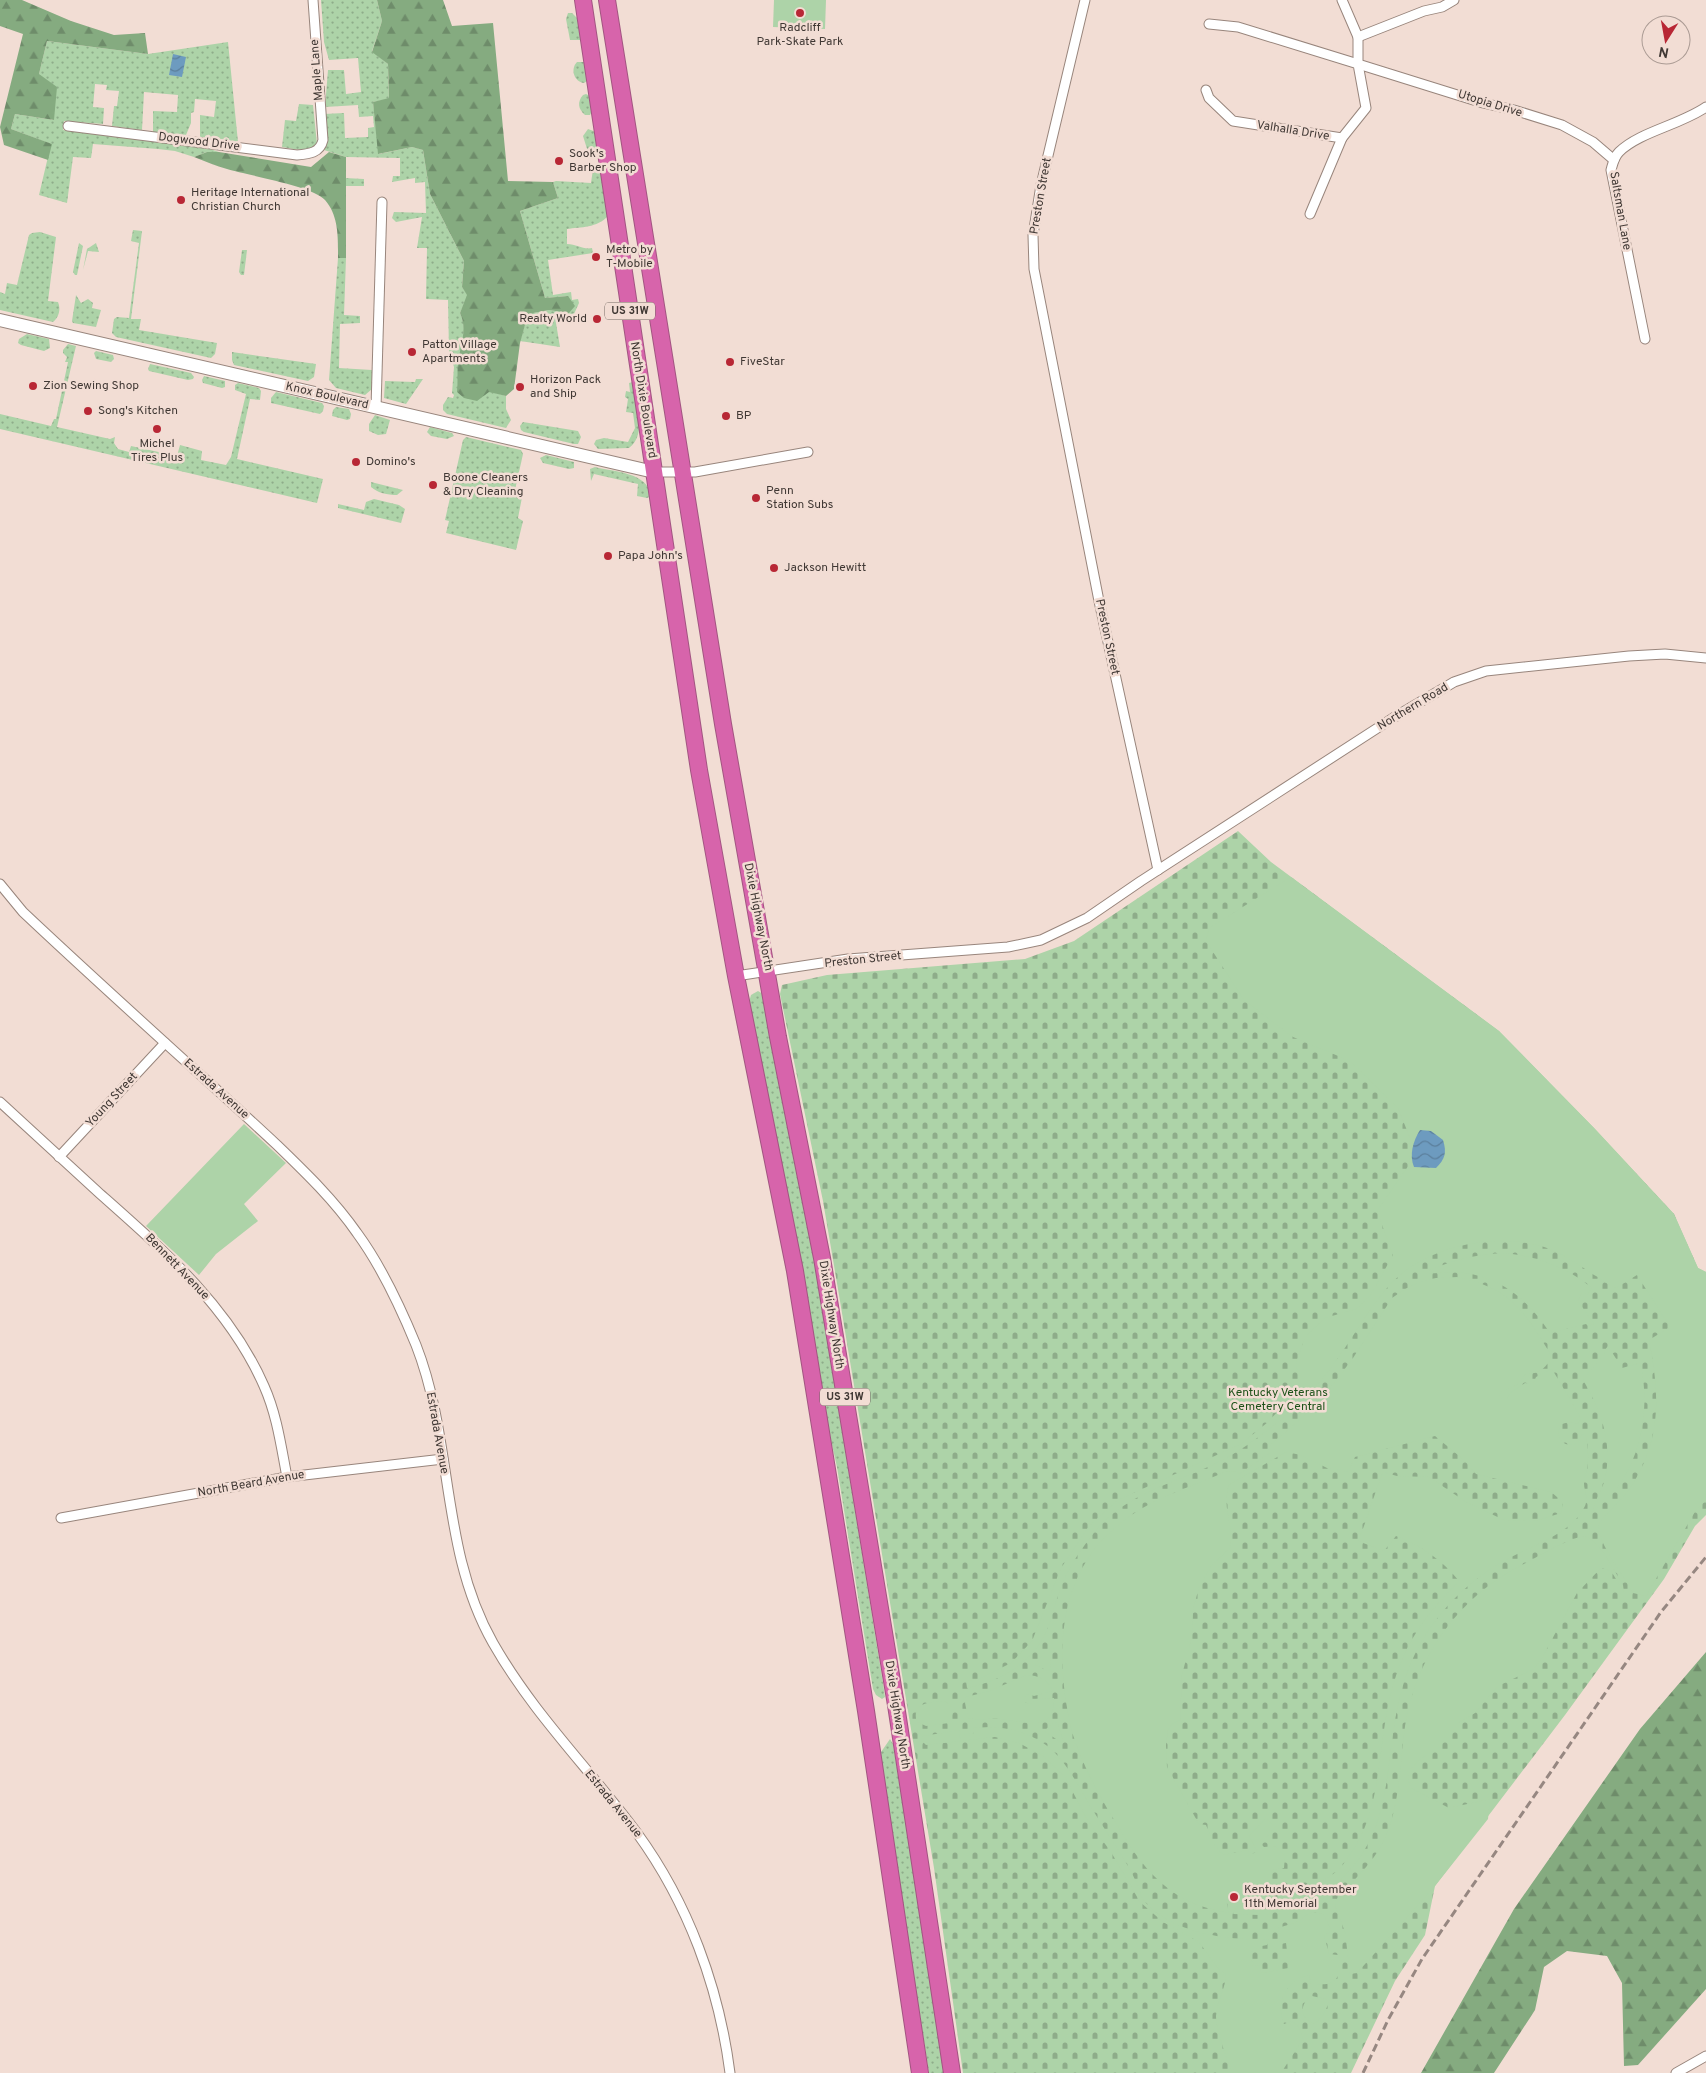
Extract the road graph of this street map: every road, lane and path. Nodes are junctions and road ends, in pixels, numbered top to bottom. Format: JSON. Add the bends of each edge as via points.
{"nodes":[{"id":1,"x":313,"y":0,"type":"edge"},
{"id":2,"x":583,"y":0,"type":"edge"},
{"id":3,"x":607,"y":0,"type":"edge"},
{"id":4,"x":1085,"y":0,"type":"edge"},
{"id":5,"x":1342,"y":0,"type":"edge"},
{"id":6,"x":1454,"y":0,"type":"edge"},
{"id":7,"x":1209,"y":24,"type":"dead end"},
{"id":8,"x":1358,"y":36,"type":"junction"},
{"id":9,"x":1358,"y":64,"type":"junction"},
{"id":10,"x":1206,"y":90,"type":"dead end"},
{"id":11,"x":1706,"y":107,"type":"edge"},
{"id":12,"x":68,"y":126,"type":"dead end"},
{"id":13,"x":1342,"y":138,"type":"junction"},
{"id":14,"x":323,"y":140,"type":"joint"},
{"id":15,"x":1614,"y":160,"type":"junction"},
{"id":16,"x":382,"y":202,"type":"dead end"},
{"id":17,"x":1310,"y":214,"type":"dead end"},
{"id":18,"x":0,"y":320,"type":"edge"},
{"id":19,"x":1645,"y":338,"type":"dead end"},
{"id":20,"x":376,"y":408,"type":"junction"},
{"id":21,"x":808,"y":452,"type":"dead end"},
{"id":22,"x":654,"y":472,"type":"junction"},
{"id":23,"x":682,"y":473,"type":"junction"},
{"id":24,"x":1706,"y":658,"type":"edge"},
{"id":25,"x":1158,"y":870,"type":"junction"},
{"id":26,"x":0,"y":884,"type":"edge"},
{"id":27,"x":768,"y":971,"type":"junction"},
{"id":28,"x":736,"y":976,"type":"junction"},
{"id":29,"x":165,"y":1043,"type":"junction"},
{"id":30,"x":0,"y":1102,"type":"edge"},
{"id":31,"x":59,"y":1157,"type":"junction"},
{"id":32,"x":443,"y":1459,"type":"junction"},
{"id":33,"x":287,"y":1477,"type":"junction"},
{"id":34,"x":61,"y":1518,"type":"dead end"},
{"id":35,"x":1706,"y":2056,"type":"edge"},
{"id":36,"x":730,"y":2073,"type":"edge"},
{"id":37,"x":920,"y":2073,"type":"edge"},
{"id":38,"x":952,"y":2073,"type":"edge"},
{"id":39,"x":1676,"y":2073,"type":"edge"}],
"edges":[{"from":1,"to":14,"type":"street","name":"Maple Lane"},
{"from":2,"to":22,"type":"highway","name":"North Dixie Boulevard","number":"US 31W"},
{"from":3,"to":23,"type":"highway","number":"US 31W"},
{"from":4,"to":25,"type":"street","name":"Preston Street","via":[[1041,185],[1033,235],[1034,269],[1099,601]]},
{"from":5,"to":8,"type":"street","name":"Valhalla Drive"},
{"from":6,"to":8,"type":"street"},
{"from":7,"to":9,"type":"street","via":[[1238,27]]},
{"from":8,"to":9,"type":"street","name":"Valhalla Drive"},
{"from":9,"to":13,"type":"street","name":"Valhalla Drive","via":[[1366,108]]},
{"from":9,"to":15,"type":"street","name":"Utopia Drive","via":[[1562,126],[1593,142]]},
{"from":10,"to":13,"type":"street","name":"Valhalla Drive","via":[[1209,98],[1232,121]]},
{"from":11,"to":15,"type":"street","name":"Saltsman Lane","via":[[1694,116],[1638,139],[1619,152]]},
{"from":12,"to":14,"type":"street","name":"Dogwood Drive","via":[[298,154],[315,152]]},
{"from":13,"to":17,"type":"street"},
{"from":15,"to":19,"type":"street","name":"Saltsman Lane","via":[[1611,170],[1614,191]]},
{"from":16,"to":20,"type":"street"},
{"from":18,"to":20,"type":"main road","name":"Knox Boulevard"},
{"from":20,"to":22,"type":"main road","name":"Knox Boulevard"},
{"from":21,"to":23,"type":"street"},
{"from":22,"to":23,"type":"street"},
{"from":22,"to":28,"type":"highway","name":"North Dixie Boulevard","number":"US 31W"},
{"from":23,"to":27,"type":"highway","name":"Dixie Highway North","number":"US 31W"},
{"from":24,"to":25,"type":"street","name":"Northern Road","via":[[1674,654],[1629,656],[1504,669],[1470,676],[1438,690]]},
{"from":25,"to":27,"type":"street","name":"Preston Street","via":[[1087,918],[1057,934],[1025,945],[852,959]]},
{"from":26,"to":29,"type":"street","name":"Estrada Avenue","via":[[23,912]]},
{"from":27,"to":28,"type":"street","name":"Preston Street"},
{"from":27,"to":38,"type":"highway","name":"Dixie Highway North","number":"US 31W","via":[[835,1335]]},
{"from":28,"to":37,"type":"highway","number":"US 31W","via":[[795,1271]]},
{"from":29,"to":31,"type":"street","name":"Young Street"},
{"from":29,"to":32,"type":"street","name":"Estrada Avenue","via":[[322,1189],[358,1234],[395,1298],[416,1347],[432,1397]]},
{"from":30,"to":31,"type":"street","name":"Bennett Avenue"},
{"from":31,"to":33,"type":"street","name":"Bennett Avenue","via":[[151,1240],[225,1320],[247,1352],[264,1386],[276,1419]]},
{"from":32,"to":33,"type":"street","name":"North Beard Avenue"},
{"from":32,"to":36,"type":"street","name":"Estrada Avenue","via":[[457,1551],[488,1635],[525,1696],[635,1830],[654,1858],[697,1941],[713,1988]]},
{"from":33,"to":34,"type":"street","name":"North Beard Avenue"},
{"from":35,"to":39,"type":"street"}]}
